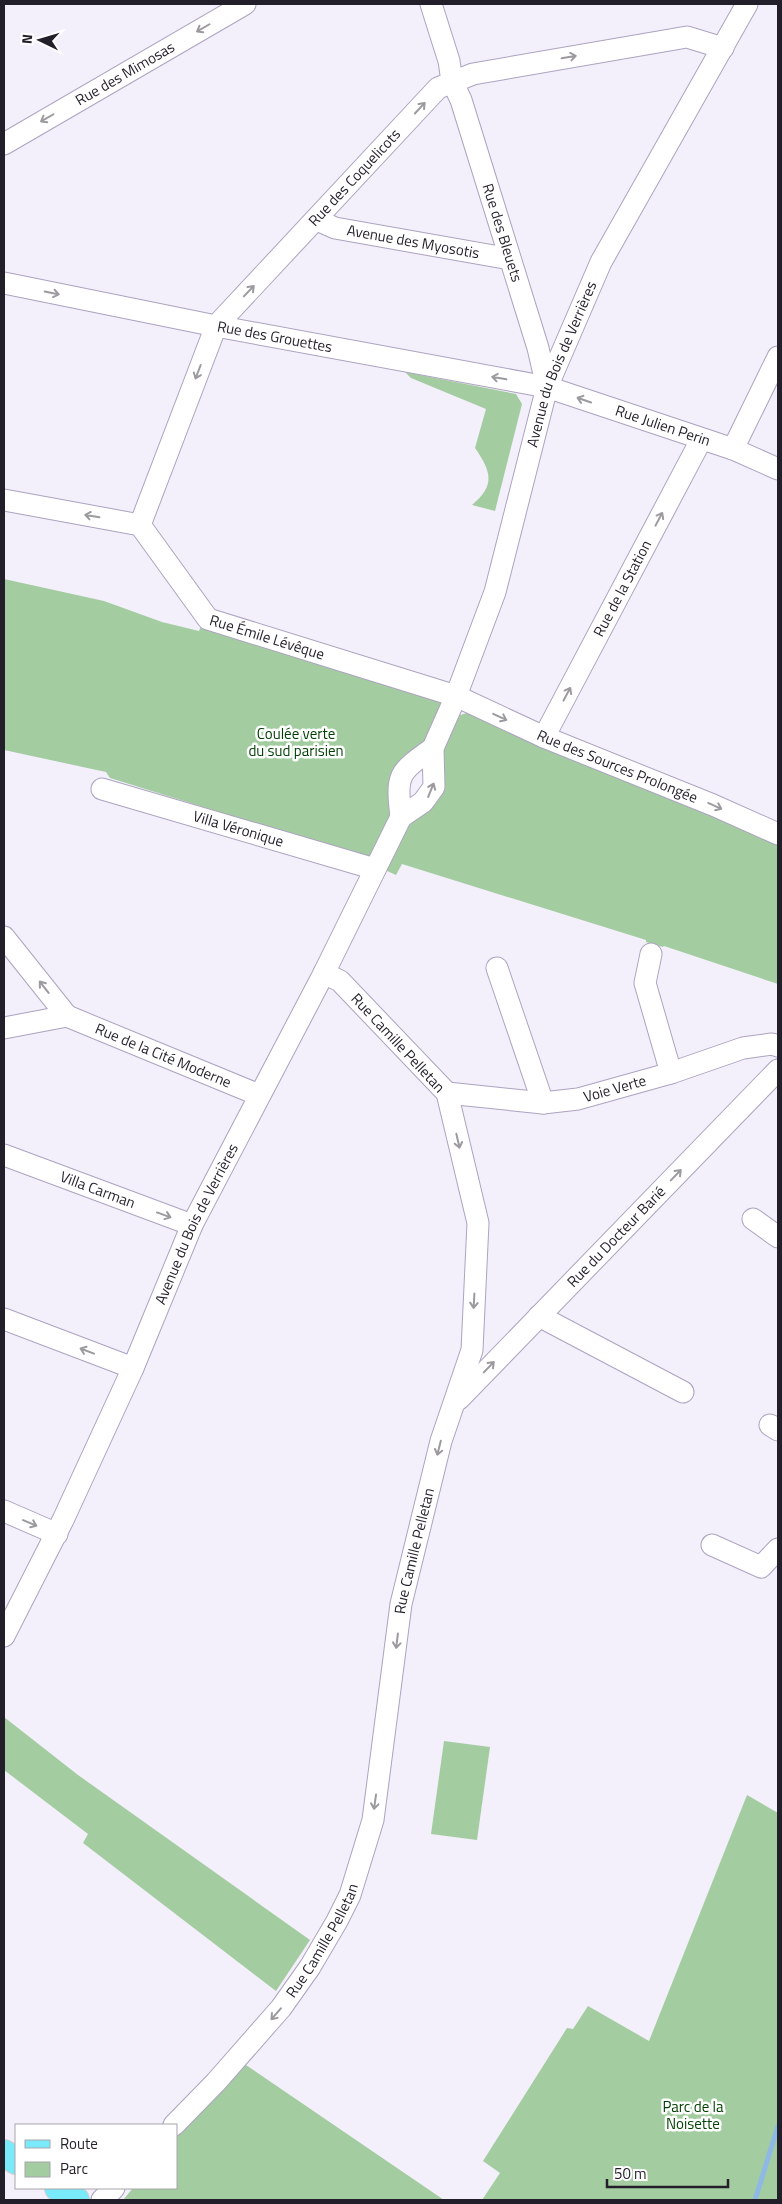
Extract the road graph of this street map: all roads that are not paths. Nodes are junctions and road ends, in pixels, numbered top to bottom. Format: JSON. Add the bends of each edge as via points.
{"nodes":[{"id":1,"x":245,"y":4,"type":"edge"},
{"id":2,"x":431,"y":4,"type":"edge"},
{"id":3,"x":747,"y":4,"type":"edge"},
{"id":4,"x":724,"y":48,"type":"junction"},
{"id":5,"x":452,"y":82,"type":"junction"},
{"id":6,"x":4,"y":144,"type":"edge"},
{"id":7,"x":317,"y":220,"type":"junction"},
{"id":8,"x":510,"y":259,"type":"junction"},
{"id":9,"x":4,"y":283,"type":"edge"},
{"id":10,"x":216,"y":326,"type":"junction"},
{"id":11,"x":778,"y":357,"type":"edge"},
{"id":12,"x":547,"y":387,"type":"junction"},
{"id":13,"x":701,"y":440,"type":"junction"},
{"id":14,"x":732,"y":449,"type":"junction"},
{"id":15,"x":778,"y":468,"type":"edge"},
{"id":16,"x":4,"y":500,"type":"edge"},
{"id":17,"x":140,"y":525,"type":"junction"},
{"id":18,"x":456,"y":696,"type":"junction"},
{"id":19,"x":544,"y":737,"type":"junction"},
{"id":20,"x":433,"y":748,"type":"junction"},
{"id":21,"x":102,"y":789,"type":"dead end"},
{"id":22,"x":401,"y":817,"type":"junction"},
{"id":23,"x":778,"y":834,"type":"edge"},
{"id":24,"x":375,"y":869,"type":"junction"},
{"id":25,"x":4,"y":937,"type":"edge"},
{"id":26,"x":651,"y":954,"type":"dead end"},
{"id":27,"x":497,"y":968,"type":"dead end"},
{"id":28,"x":324,"y":973,"type":"junction"},
{"id":29,"x":67,"y":1016,"type":"junction"},
{"id":30,"x":4,"y":1028,"type":"edge"},
{"id":31,"x":778,"y":1046,"type":"edge"},
{"id":32,"x":778,"y":1070,"type":"edge"},
{"id":33,"x":671,"y":1073,"type":"junction"},
{"id":34,"x":447,"y":1093,"type":"junction"},
{"id":35,"x":259,"y":1095,"type":"junction"},
{"id":36,"x":543,"y":1103,"type":"junction"},
{"id":37,"x":4,"y":1155,"type":"edge"},
{"id":38,"x":753,"y":1219,"type":"dead end"},
{"id":39,"x":192,"y":1225,"type":"junction"},
{"id":40,"x":778,"y":1237,"type":"edge"},
{"id":41,"x":539,"y":1316,"type":"junction"},
{"id":42,"x":4,"y":1319,"type":"edge"},
{"id":43,"x":133,"y":1368,"type":"junction"},
{"id":44,"x":683,"y":1392,"type":"dead end"},
{"id":45,"x":456,"y":1402,"type":"junction"},
{"id":46,"x":4,"y":1511,"type":"edge"},
{"id":47,"x":57,"y":1534,"type":"junction"},
{"id":48,"x":712,"y":1545,"type":"dead end"},
{"id":49,"x":778,"y":1549,"type":"edge"},
{"id":50,"x":4,"y":1636,"type":"edge"},
{"id":51,"x":175,"y":2124,"type":"edge"},
{"id":52,"x":4,"y":2153,"type":"edge"},
{"id":53,"x":15,"y":2160,"type":"edge"},
{"id":54,"x":60,"y":2189,"type":"edge"},
{"id":55,"x":113,"y":2189,"type":"edge"},
{"id":56,"x":76,"y":2200,"type":"edge"},
{"id":57,"x":102,"y":2200,"type":"edge"}],
"edges":[{"from":1,"to":6,"type":"street","name":"Rue des Mimosas","one_way":true},
{"from":2,"to":5,"type":"street","name":"Rue des Bleuets","via":[[449,61]]},
{"from":3,"to":4,"type":"street","name":"Avenue du Bois de Verrières"},
{"from":5,"to":4,"type":"street","name":"Rue des Coquelicots","one_way":true,"via":[[473,74],[687,37]]},
{"from":4,"to":12,"type":"street","name":"Avenue du Bois de Verrières","via":[[601,262]]},
{"from":7,"to":5,"type":"street","name":"Rue des Coquelicots","one_way":true,"via":[[438,88]]},
{"from":5,"to":8,"type":"street","name":"Rue des Bleuets","via":[[462,100]]},
{"from":7,"to":8,"type":"street","name":"Avenue des Myosotis","via":[[335,228]]},
{"from":10,"to":7,"type":"street","name":"Rue des Coquelicots","one_way":true},
{"from":8,"to":12,"type":"street","name":"Rue des Bleuets"},
{"from":9,"to":10,"type":"street","name":"Rue des Grouettes","one_way":true},
{"from":12,"to":10,"type":"street","name":"Rue des Grouettes","one_way":true},
{"from":10,"to":17,"type":"street","name":"Rue des Coquelicots","one_way":true},
{"from":11,"to":14,"type":"street"},
{"from":13,"to":12,"type":"street","name":"Rue Julien Perin","one_way":true},
{"from":12,"to":18,"type":"street","name":"Avenue du Bois de Verrières","via":[[495,592]]},
{"from":13,"to":14,"type":"street","name":"Rue Julien Perin"},
{"from":19,"to":13,"type":"street","name":"Rue de la Station","one_way":true},
{"from":14,"to":15,"type":"street","name":"Rue Julien Perin"},
{"from":17,"to":16,"type":"street","one_way":true},
{"from":17,"to":18,"type":"street","name":"Rue Émile Lévêque","via":[[208,619]]},
{"from":18,"to":19,"type":"street","name":"Rue des Sources Prolongée","one_way":true},
{"from":18,"to":20,"type":"street","name":"Avenue du Bois de Verrières"},
{"from":19,"to":23,"type":"street","name":"Rue des Sources Prolongée","one_way":true},
{"from":22,"to":20,"type":"street","one_way":true,"via":[[423,802],[434,787]]},
{"from":20,"to":22,"type":"street","via":[[402,774],[398,791]]},
{"from":21,"to":24,"type":"street","name":"Villa Véronique"},
{"from":22,"to":24,"type":"street","name":"Avenue du Bois de Verrières"},
{"from":24,"to":28,"type":"street","name":"Avenue du Bois de Verrières"},
{"from":29,"to":25,"type":"street","name":"Rue de la Cité Moderne","one_way":true},
{"from":26,"to":33,"type":"street","via":[[645,983]]},
{"from":27,"to":36,"type":"street"},
{"from":28,"to":34,"type":"street","name":"Rue Camille Pelletan","via":[[340,981]]},
{"from":28,"to":35,"type":"street","name":"Avenue du Bois de Verrières"},
{"from":29,"to":30,"type":"street"},
{"from":29,"to":35,"type":"street","name":"Rue de la Cité Moderne"},
{"from":31,"to":33,"type":"street","name":"Voie Verte","via":[[744,1048]]},
{"from":41,"to":32,"type":"street","name":"Rue du Docteur Barié","one_way":true},
{"from":33,"to":36,"type":"street","name":"Voie Verte","via":[[578,1099]]},
{"from":34,"to":36,"type":"street","name":"Voie Verte"},
{"from":34,"to":45,"type":"street","name":"Rue Camille Pelletan","one_way":true,"via":[[478,1223],[472,1350]]},
{"from":35,"to":39,"type":"street","name":"Avenue du Bois de Verrières"},
{"from":37,"to":39,"type":"street","name":"Villa Carman","one_way":true},
{"from":38,"to":40,"type":"street"},
{"from":39,"to":43,"type":"street","name":"Avenue du Bois de Verrières"},
{"from":41,"to":44,"type":"street"},
{"from":45,"to":41,"type":"street","name":"Rue du Docteur Barié","one_way":true},
{"from":43,"to":42,"type":"street","one_way":true},
{"from":43,"to":47,"type":"street","name":"Avenue du Bois de Verrières"},
{"from":45,"to":51,"type":"street","name":"Rue Camille Pelletan","one_way":true,"via":[[440,1441],[401,1604],[373,1820],[350,1895],[315,1960],[286,2002]]},
{"from":46,"to":47,"type":"street","one_way":true},
{"from":47,"to":50,"type":"street","name":"Avenue du Bois de Verrières"},
{"from":48,"to":49,"type":"street","via":[[761,1567]]},
{"from":52,"to":53,"type":"main road"},
{"from":54,"to":56,"type":"main road"},
{"from":55,"to":57,"type":"street"}]}
